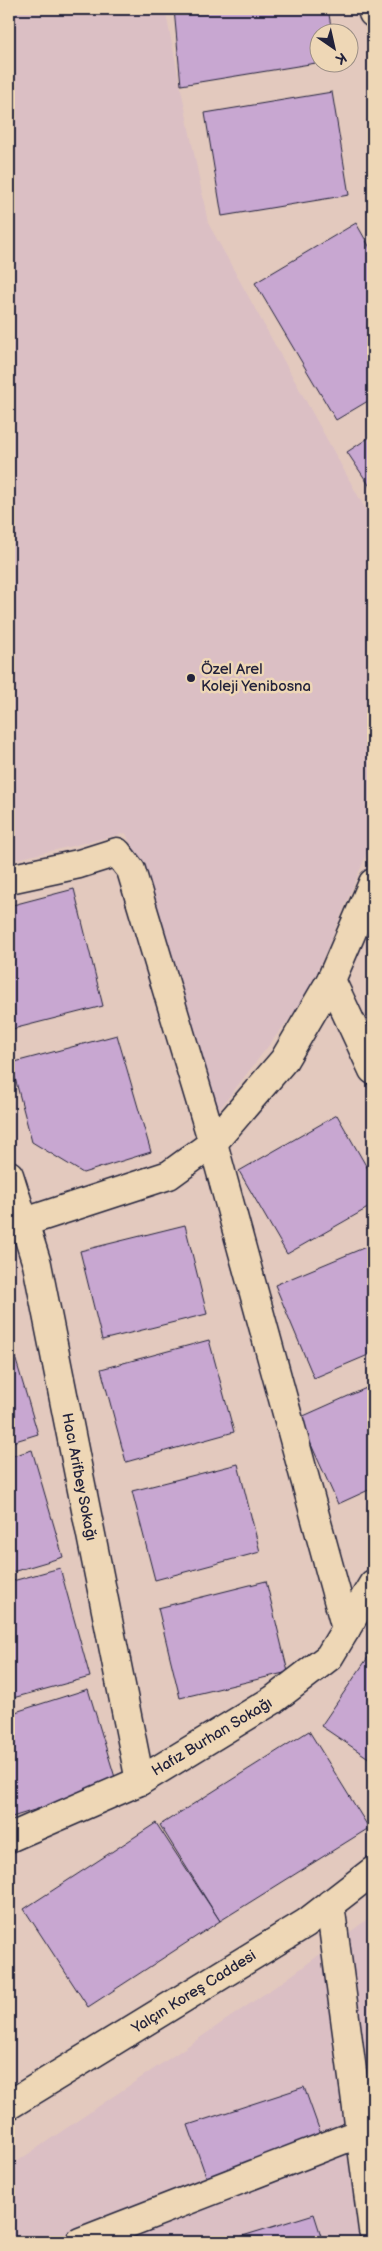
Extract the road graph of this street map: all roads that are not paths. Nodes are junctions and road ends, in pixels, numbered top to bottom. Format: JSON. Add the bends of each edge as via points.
{"nodes":[{"id":1,"x":372,"y":9,"type":"edge"},
{"id":2,"x":373,"y":13,"type":"edge"},
{"id":3,"x":9,"y":879,"type":"edge"},
{"id":4,"x":373,"y":883,"type":"edge"},
{"id":5,"x":331,"y":980,"type":"junction"},
{"id":6,"x":373,"y":1070,"type":"edge"},
{"id":7,"x":213,"y":1143,"type":"junction"},
{"id":8,"x":9,"y":1175,"type":"edge"},
{"id":9,"x":25,"y":1222,"type":"junction"},
{"id":10,"x":373,"y":1584,"type":"edge"},
{"id":11,"x":346,"y":1628,"type":"junction"},
{"id":12,"x":140,"y":1781,"type":"junction"},
{"id":13,"x":9,"y":1838,"type":"edge"},
{"id":14,"x":373,"y":1871,"type":"edge"},
{"id":15,"x":330,"y":1904,"type":"junction"},
{"id":16,"x":9,"y":2105,"type":"edge"},
{"id":17,"x":360,"y":2133,"type":"junction"},
{"id":18,"x":373,"y":2230,"type":"edge"},
{"id":19,"x":80,"y":2242,"type":"edge"}],
"edges":[{"from":1,"to":2,"type":"street"},
{"from":3,"to":7,"type":"street","via":[[118,852],[131,870]]},
{"from":4,"to":5,"type":"street"},
{"from":5,"to":6,"type":"street"},
{"from":5,"to":7,"type":"street","via":[[284,1060]]},
{"from":7,"to":9,"type":"street","via":[[169,1175]]},
{"from":7,"to":11,"type":"street"},
{"from":8,"to":9,"type":"street","name":"Hacı Arifbey Sokağı"},
{"from":9,"to":12,"type":"street","name":"Hacı Arifbey Sokağı","via":[[37,1264]]},
{"from":10,"to":11,"type":"street","name":"Hafız Burhan Sokağı"},
{"from":11,"to":12,"type":"street","name":"Hafız Burhan Sokağı","via":[[329,1657],[273,1700]]},
{"from":12,"to":13,"type":"street","name":"Hafız Burhan Sokağı"},
{"from":14,"to":15,"type":"street","name":"Yalçın Koreş Caddesi"},
{"from":15,"to":16,"type":"street","name":"Yalçın Koreş Caddesi","via":[[306,1924]]},
{"from":15,"to":17,"type":"street"},
{"from":17,"to":18,"type":"street"},
{"from":17,"to":19,"type":"street"}]}
